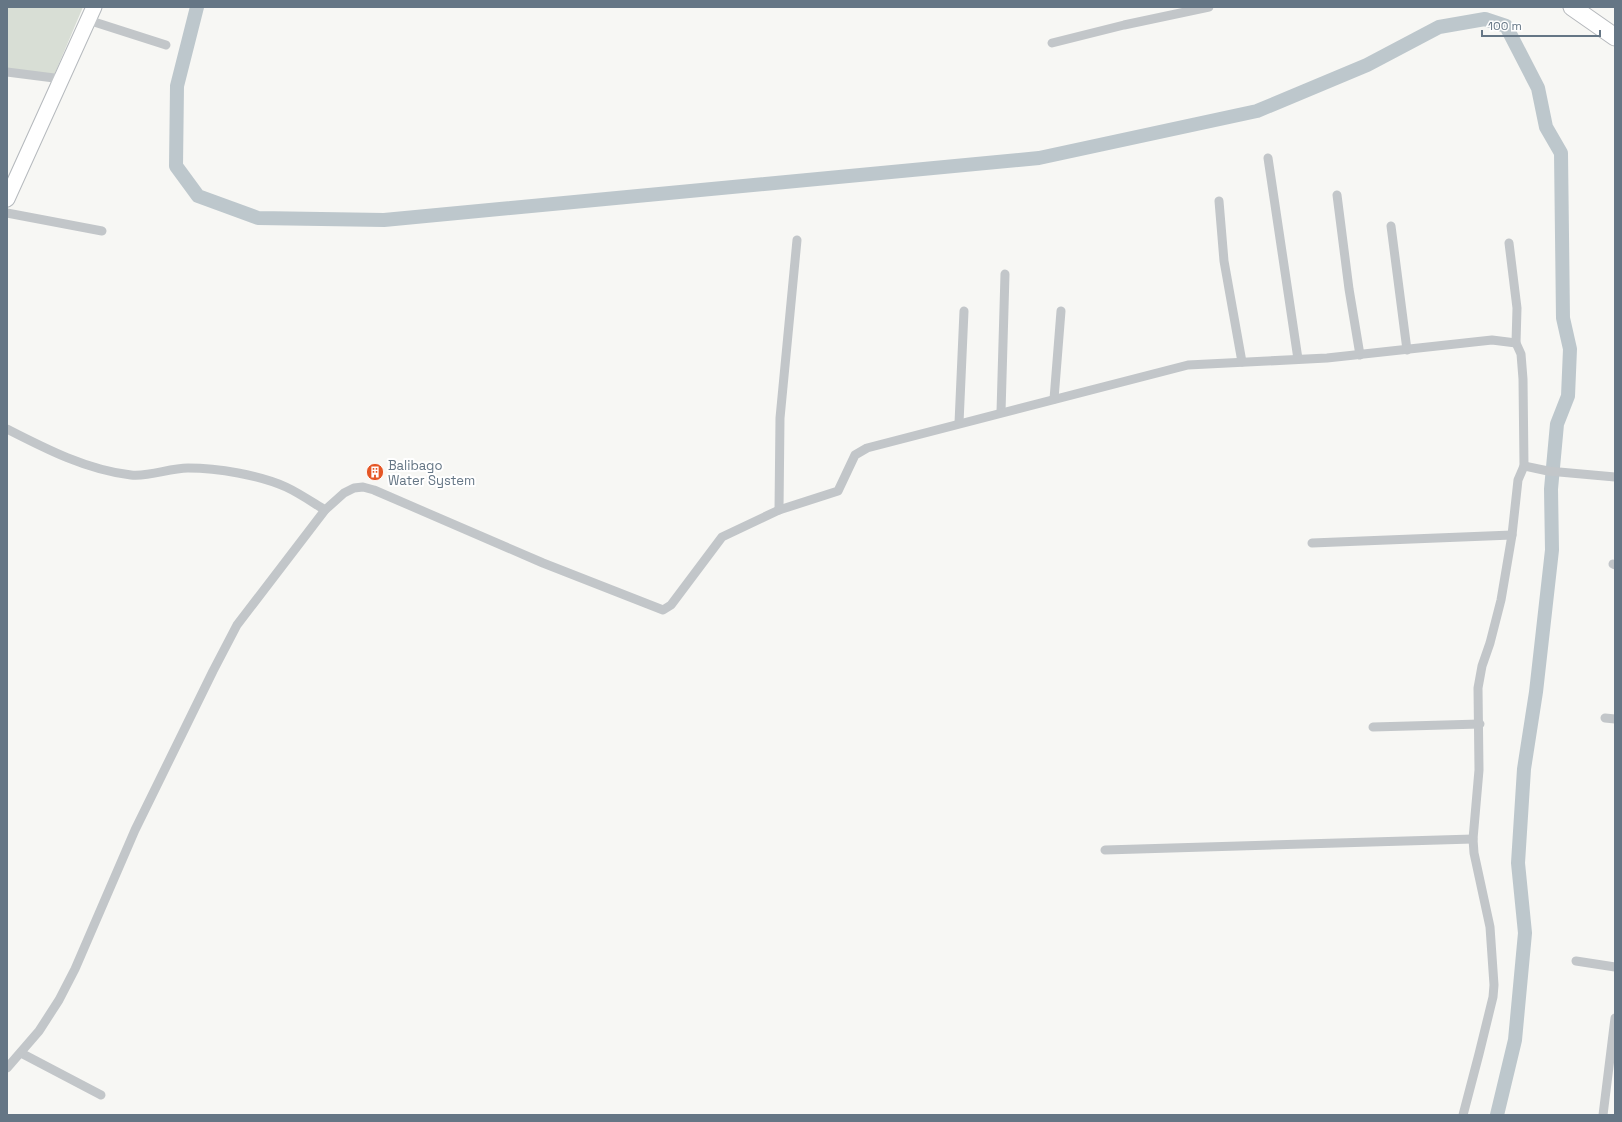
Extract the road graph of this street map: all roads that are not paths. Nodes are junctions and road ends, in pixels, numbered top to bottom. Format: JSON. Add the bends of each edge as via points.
{"nodes":[{"id":1,"x":1209,"y":7,"type":"edge"},
{"id":2,"x":1572,"y":7,"type":"edge"},
{"id":3,"x":91,"y":13,"type":"edge"},
{"id":4,"x":1615,"y":37,"type":"edge"},
{"id":5,"x":1052,"y":43,"type":"dead end"},
{"id":6,"x":166,"y":44,"type":"dead end"},
{"id":7,"x":7,"y":72,"type":"edge"},
{"id":8,"x":62,"y":79,"type":"junction"},
{"id":9,"x":1268,"y":158,"type":"dead end"},
{"id":10,"x":1337,"y":195,"type":"dead end"},
{"id":11,"x":7,"y":198,"type":"edge"},
{"id":12,"x":1219,"y":201,"type":"dead end"},
{"id":13,"x":7,"y":213,"type":"edge"},
{"id":14,"x":1391,"y":226,"type":"dead end"},
{"id":15,"x":102,"y":231,"type":"dead end"},
{"id":16,"x":798,"y":240,"type":"dead end"},
{"id":17,"x":1509,"y":243,"type":"dead end"},
{"id":18,"x":1005,"y":274,"type":"dead end"},
{"id":19,"x":964,"y":310,"type":"dead end"},
{"id":20,"x":1061,"y":311,"type":"dead end"},
{"id":21,"x":1516,"y":343,"type":"junction"},
{"id":22,"x":1407,"y":350,"type":"junction"},
{"id":23,"x":1360,"y":355,"type":"junction"},
{"id":24,"x":1298,"y":359,"type":"junction"},
{"id":25,"x":1242,"y":362,"type":"junction"},
{"id":26,"x":1054,"y":399,"type":"junction"},
{"id":27,"x":1001,"y":412,"type":"junction"},
{"id":28,"x":959,"y":423,"type":"junction"},
{"id":29,"x":7,"y":429,"type":"edge"},
{"id":30,"x":1524,"y":466,"type":"junction"},
{"id":31,"x":1615,"y":477,"type":"edge"},
{"id":32,"x":325,"y":510,"type":"junction"},
{"id":33,"x":779,"y":510,"type":"junction"},
{"id":34,"x":1512,"y":535,"type":"junction"},
{"id":35,"x":1312,"y":543,"type":"dead end"},
{"id":36,"x":1605,"y":718,"type":"dead end"},
{"id":37,"x":1615,"y":719,"type":"edge"},
{"id":38,"x":1480,"y":724,"type":"junction"},
{"id":39,"x":1373,"y":727,"type":"dead end"},
{"id":40,"x":1473,"y":839,"type":"junction"},
{"id":41,"x":1105,"y":850,"type":"dead end"},
{"id":42,"x":1576,"y":961,"type":"dead end"},
{"id":43,"x":1615,"y":967,"type":"edge"},
{"id":44,"x":1615,"y":1018,"type":"edge"},
{"id":45,"x":21,"y":1053,"type":"junction"},
{"id":46,"x":7,"y":1068,"type":"edge"},
{"id":47,"x":101,"y":1095,"type":"dead end"},
{"id":48,"x":1463,"y":1115,"type":"edge"},
{"id":49,"x":1603,"y":1115,"type":"edge"}],
"edges":[{"from":1,"to":5,"type":"street"},
{"from":2,"to":4,"type":"highway"},
{"from":3,"to":6,"type":"street"},
{"from":3,"to":8,"type":"main road"},
{"from":7,"to":8,"type":"street"},
{"from":8,"to":11,"type":"main road"},
{"from":9,"to":24,"type":"street"},
{"from":10,"to":23,"type":"street"},
{"from":12,"to":25,"type":"street","via":[[1224,261]]},
{"from":13,"to":15,"type":"street"},
{"from":14,"to":22,"type":"street"},
{"from":16,"to":33,"type":"street","via":[[780,418]]},
{"from":17,"to":21,"type":"street","via":[[1517,308]]},
{"from":18,"to":27,"type":"street"},
{"from":19,"to":28,"type":"street"},
{"from":20,"to":26,"type":"street"},
{"from":21,"to":22,"type":"street","via":[[1492,340]]},
{"from":21,"to":30,"type":"street","via":[[1521,354],[1523,379]]},
{"from":22,"to":23,"type":"street"},
{"from":23,"to":24,"type":"street"},
{"from":24,"to":25,"type":"street"},
{"from":25,"to":26,"type":"street","via":[[1182,366]]},
{"from":26,"to":27,"type":"street"},
{"from":27,"to":28,"type":"street"},
{"from":28,"to":33,"type":"street","via":[[862,450],[855,455],[838,491]]},
{"from":29,"to":32,"type":"street","via":[[48,450],[106,470],[133,475],[188,468],[265,479],[286,487]]},
{"from":30,"to":31,"type":"street","via":[[1548,471]]},
{"from":30,"to":34,"type":"street","via":[[1518,480]]},
{"from":32,"to":33,"type":"street","via":[[344,493],[363,487],[543,563],[663,610],[671,605],[722,537]]},
{"from":32,"to":45,"type":"street","via":[[238,625],[135,830],[75,969],[47,1019]]},
{"from":34,"to":35,"type":"street"},
{"from":34,"to":38,"type":"street","via":[[1494,629],[1478,688]]},
{"from":36,"to":37,"type":"street"},
{"from":38,"to":39,"type":"street"},
{"from":38,"to":40,"type":"street"},
{"from":40,"to":41,"type":"street"},
{"from":40,"to":48,"type":"street","via":[[1475,863],[1490,927],[1494,984],[1493,997]]},
{"from":42,"to":43,"type":"street"},
{"from":44,"to":49,"type":"street"},
{"from":45,"to":46,"type":"street"},
{"from":45,"to":47,"type":"street"}]}
